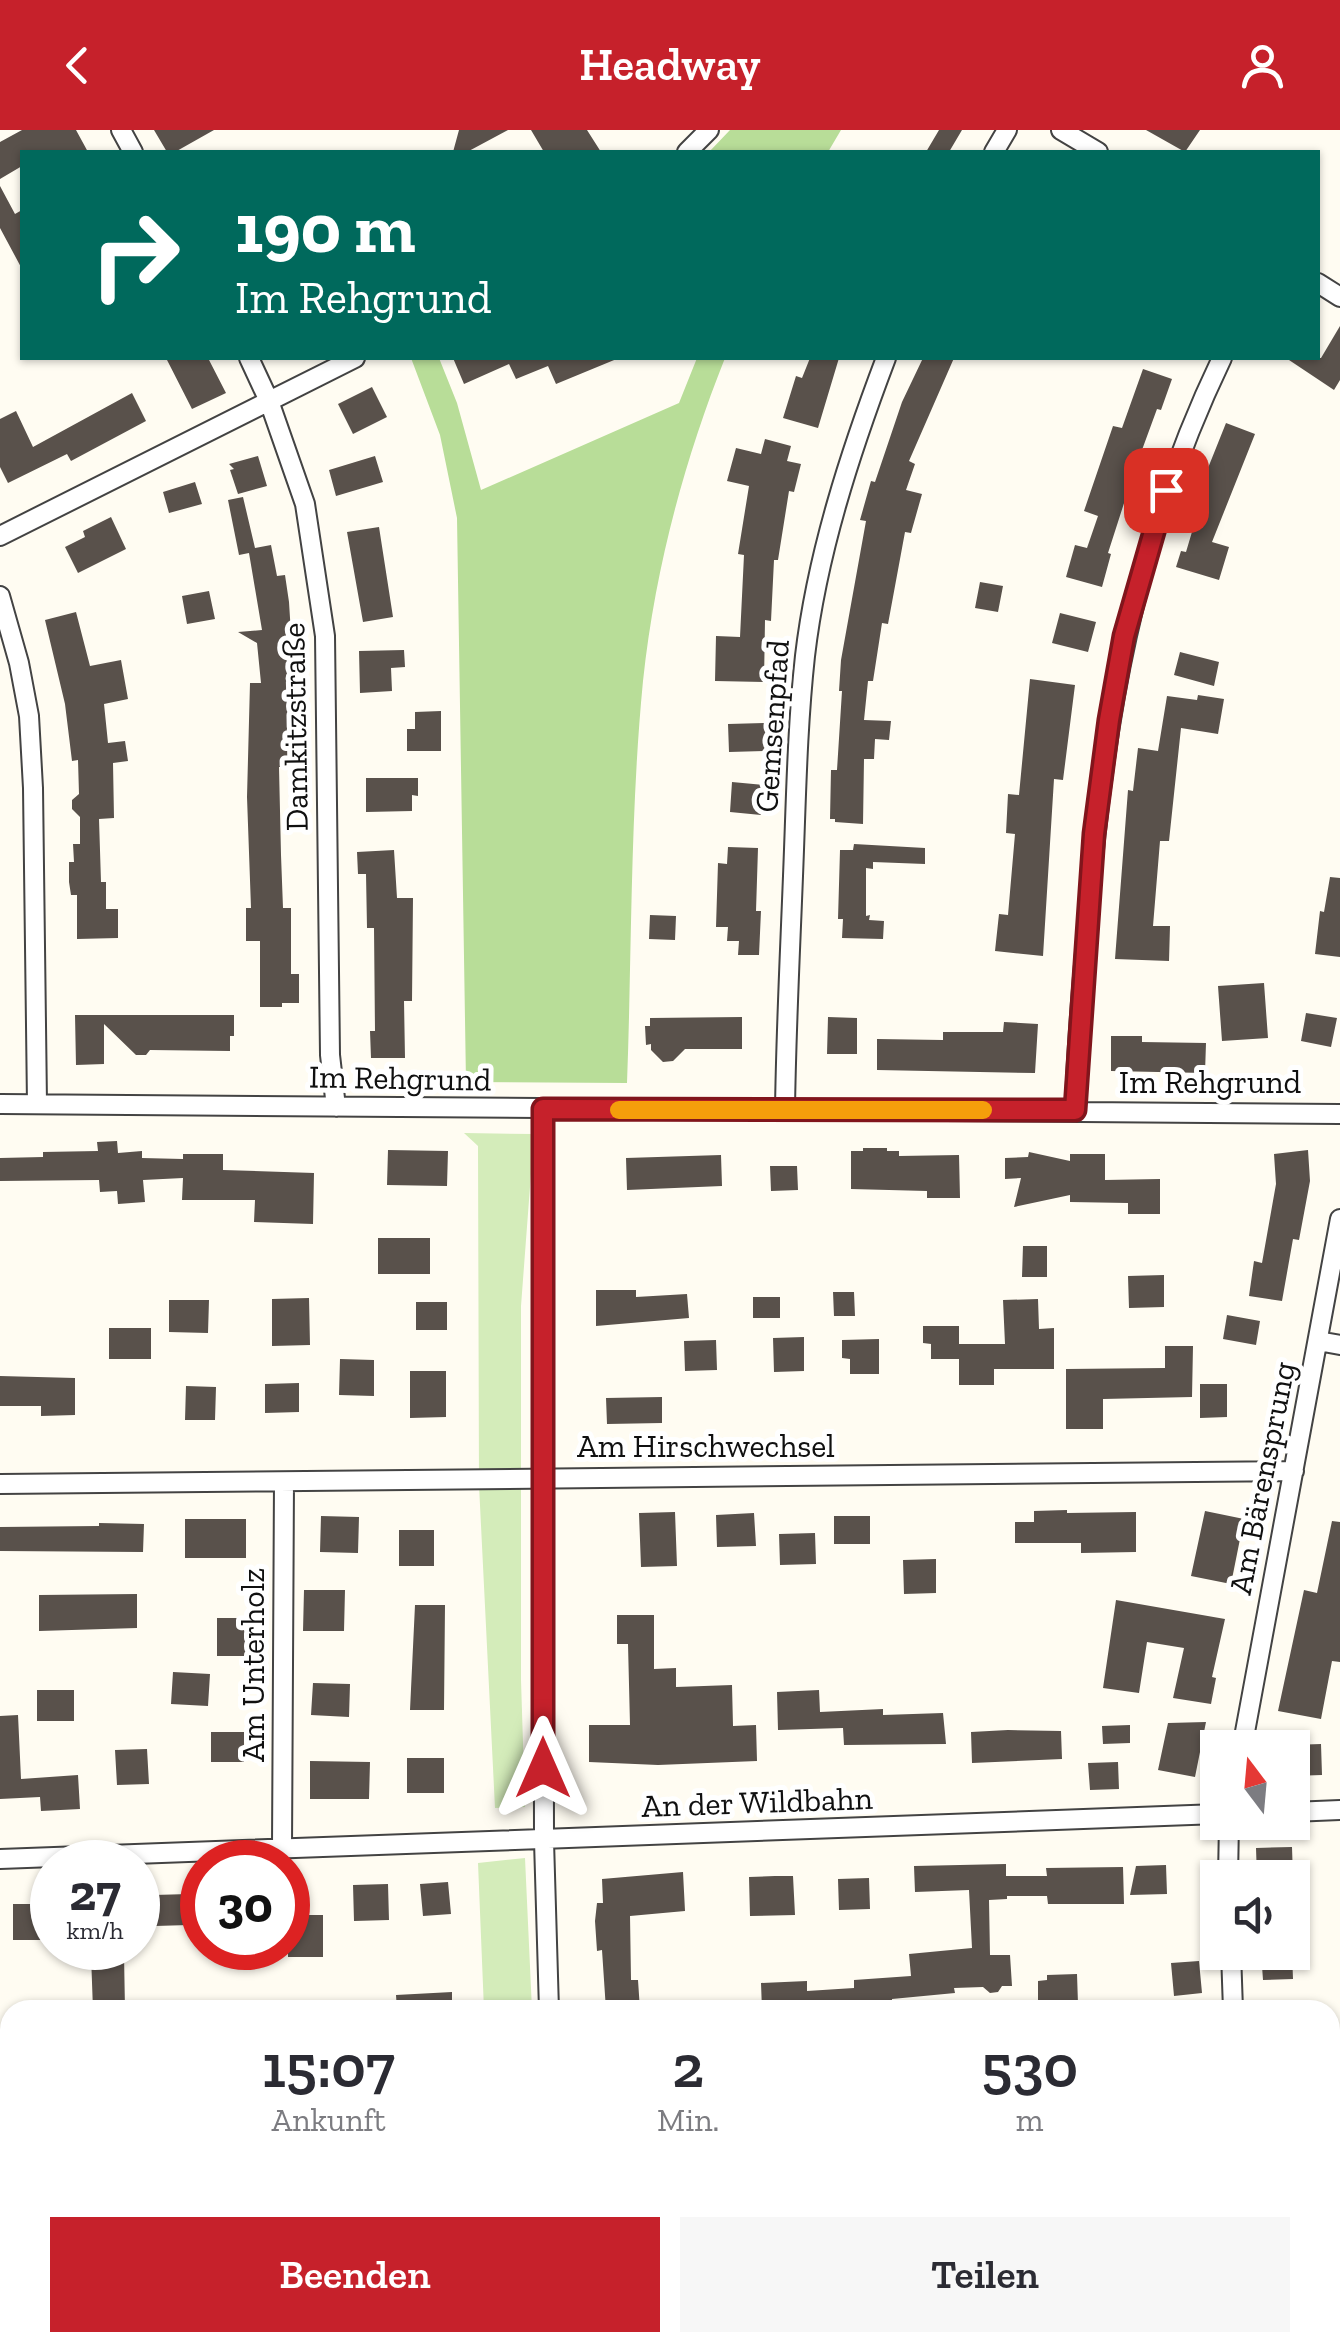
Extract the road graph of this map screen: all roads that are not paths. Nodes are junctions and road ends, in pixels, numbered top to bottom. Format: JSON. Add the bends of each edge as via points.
{"nodes":[{"id":1,"x":709,"y":130,"type":"edge"},
{"id":2,"x":1061,"y":130,"type":"edge"},
{"id":3,"x":689,"y":150,"type":"edge"},
{"id":4,"x":1095,"y":150,"type":"edge"},
{"id":5,"x":251,"y":360,"type":"edge"},
{"id":6,"x":351,"y":360,"type":"edge"},
{"id":7,"x":885,"y":360,"type":"edge"},
{"id":8,"x":1221,"y":360,"type":"edge"},
{"id":9,"x":269,"y":401,"type":"junction"},
{"id":10,"x":0,"y":536,"type":"edge"},
{"id":11,"x":0,"y":596,"type":"edge"},
{"id":12,"x":0,"y":1104,"type":"edge"},
{"id":13,"x":37,"y":1104,"type":"junction"},
{"id":14,"x":336,"y":1106,"type":"junction"},
{"id":15,"x":543,"y":1109,"type":"junction"},
{"id":16,"x":785,"y":1110,"type":"junction"},
{"id":17,"x":1075,"y":1110,"type":"junction"},
{"id":18,"x":1340,"y":1114,"type":"edge"},
{"id":19,"x":1340,"y":1218,"type":"edge"},
{"id":20,"x":1318,"y":1341,"type":"junction"},
{"id":21,"x":1340,"y":1345,"type":"edge"},
{"id":22,"x":1294,"y":1471,"type":"junction"},
{"id":23,"x":542,"y":1477,"type":"junction"},
{"id":24,"x":284,"y":1482,"type":"junction"},
{"id":25,"x":0,"y":1484,"type":"edge"},
{"id":26,"x":1245,"y":1730,"type":"edge"},
{"id":27,"x":1340,"y":1810,"type":"edge"},
{"id":28,"x":1310,"y":1811,"type":"edge"},
{"id":29,"x":1200,"y":1815,"type":"edge"},
{"id":30,"x":282,"y":1840,"type":"edge"},
{"id":31,"x":544,"y":1841,"type":"junction"},
{"id":32,"x":310,"y":1847,"type":"edge"},
{"id":33,"x":180,"y":1852,"type":"edge"},
{"id":34,"x":0,"y":1860,"type":"edge"},
{"id":35,"x":1232,"y":1970,"type":"edge"},
{"id":36,"x":549,"y":2000,"type":"edge"},
{"id":37,"x":1233,"y":2000,"type":"edge"}],
"edges":[{"from":1,"to":3,"type":"street"},
{"from":2,"to":4,"type":"street"},
{"from":5,"to":9,"type":"street","name":"Damkitzstraße"},
{"from":6,"to":9,"type":"street"},
{"from":7,"to":16,"type":"street","name":"Gemsenpfad","via":[[839,497],[805,654]]},
{"from":8,"to":17,"type":"street","via":[[1166,490],[1124,636],[1097,804]]},
{"from":9,"to":10,"type":"street"},
{"from":9,"to":14,"type":"street","name":"Damkitzstraße","via":[[305,504],[325,636]]},
{"from":11,"to":13,"type":"street","via":[[30,716]]},
{"from":12,"to":13,"type":"street","name":"Im Rehgrund"},
{"from":13,"to":14,"type":"street","name":"Im Rehgrund"},
{"from":14,"to":15,"type":"street","name":"Im Rehgrund"},
{"from":15,"to":16,"type":"street","name":"Im Rehgrund"},
{"from":15,"to":23,"type":"street"},
{"from":16,"to":17,"type":"street","name":"Im Rehgrund"},
{"from":17,"to":18,"type":"street","name":"Im Rehgrund"},
{"from":19,"to":20,"type":"street","name":"Am Bärensprung"},
{"from":20,"to":21,"type":"street"},
{"from":20,"to":22,"type":"street","name":"Am Bärensprung"},
{"from":22,"to":23,"type":"street","name":"Am Hirschwechsel"},
{"from":22,"to":26,"type":"street","name":"Am Bärensprung"},
{"from":23,"to":24,"type":"street","name":"Am Hirschwechsel"},
{"from":23,"to":31,"type":"street"},
{"from":24,"to":25,"type":"street","name":"Am Hirschwechsel"},
{"from":24,"to":30,"type":"street","name":"Am Unterholz"},
{"from":27,"to":28,"type":"street"},
{"from":29,"to":31,"type":"street","name":"An der Wildbahn"},
{"from":31,"to":32,"type":"street","name":"An der Wildbahn"},
{"from":31,"to":36,"type":"street"},
{"from":33,"to":34,"type":"street","name":"An der Wildbahn"},
{"from":35,"to":37,"type":"street"}]}
